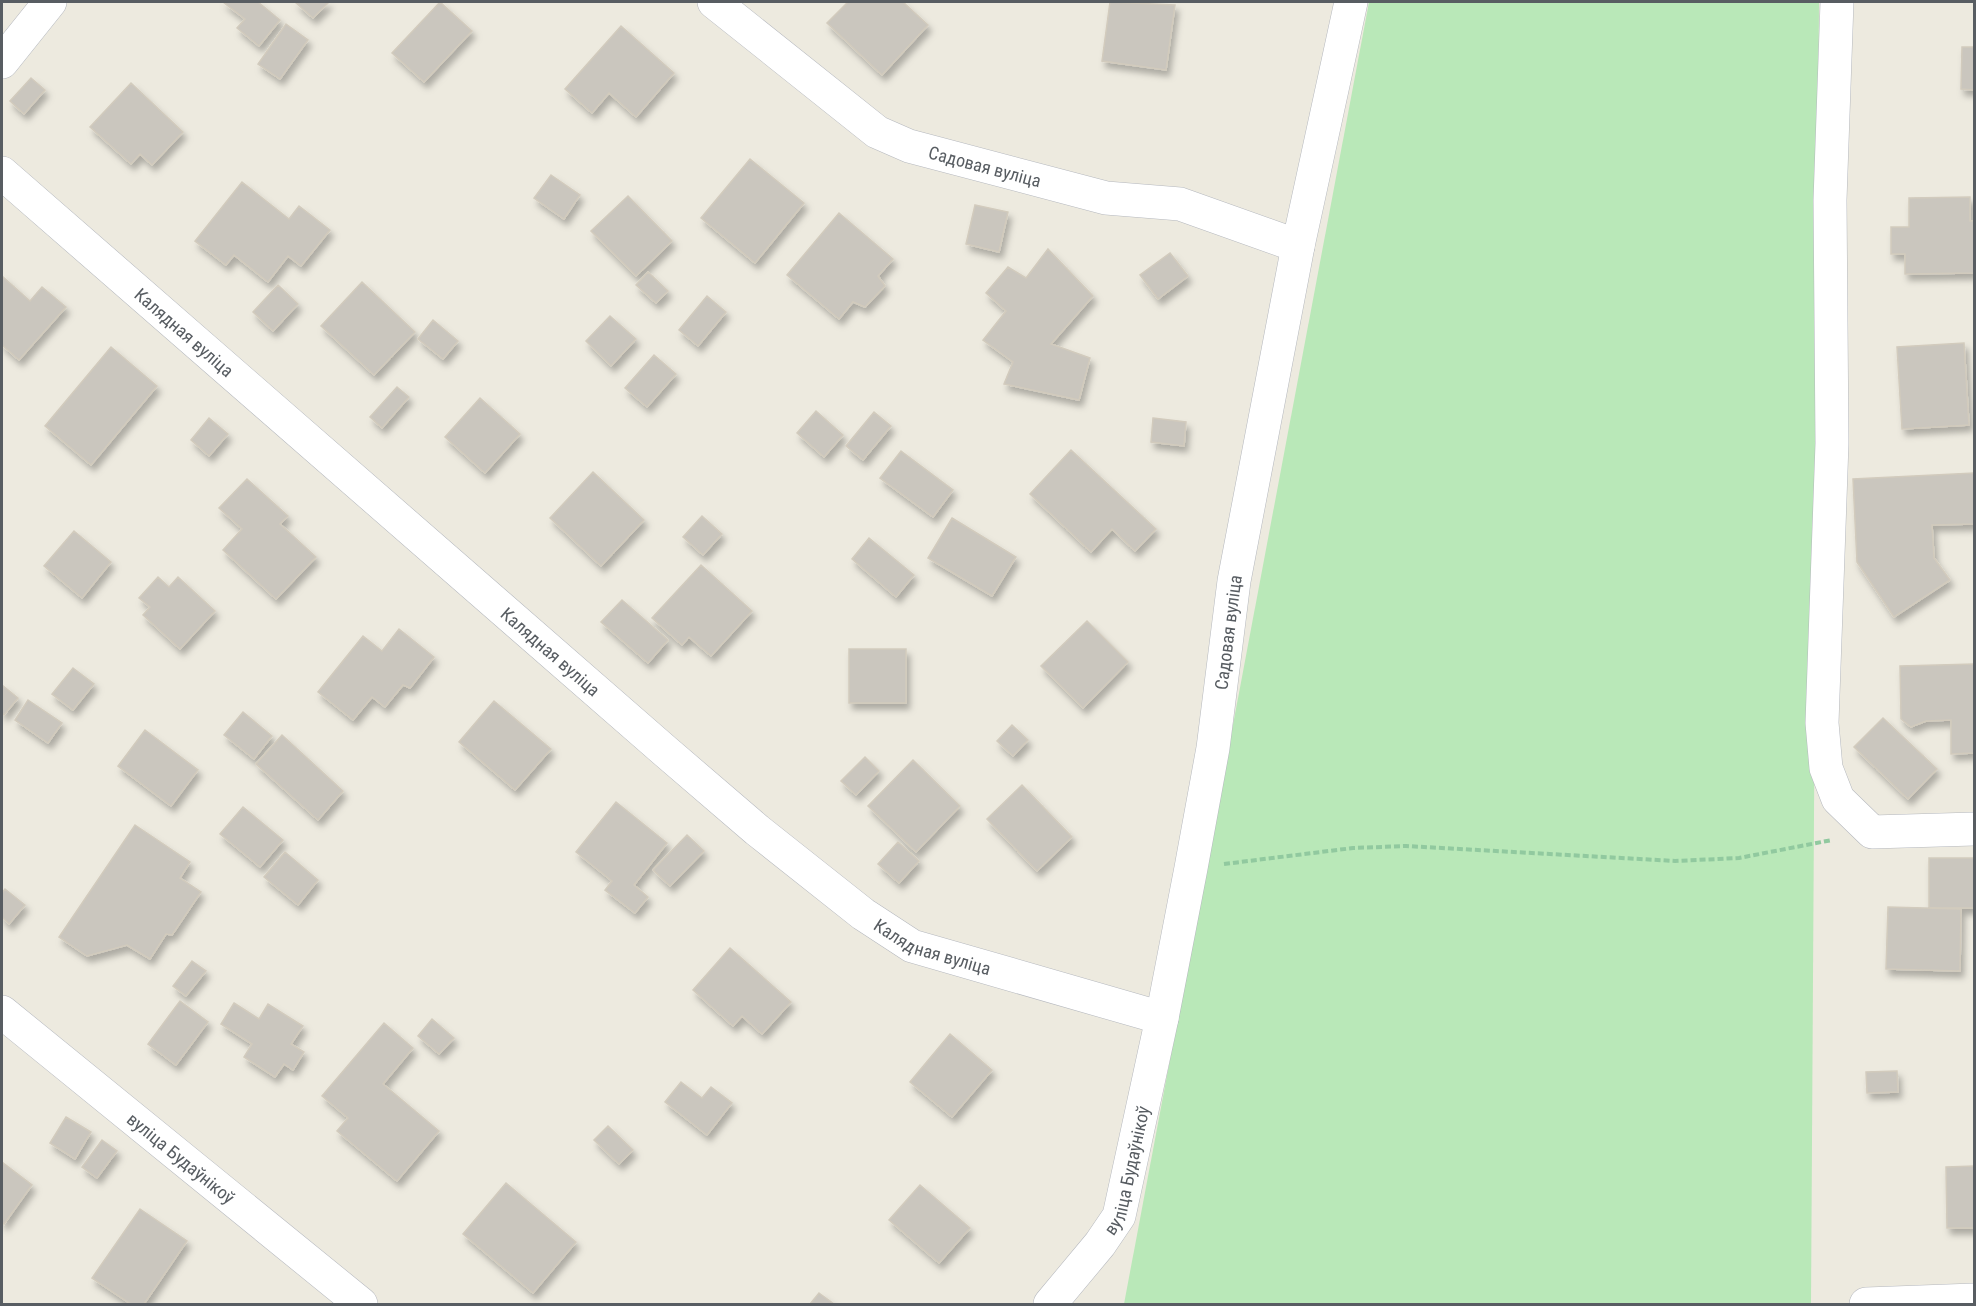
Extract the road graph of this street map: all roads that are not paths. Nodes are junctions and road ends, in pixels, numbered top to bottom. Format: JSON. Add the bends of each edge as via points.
{"nodes":[{"id":1,"x":50,"y":2,"type":"edge"},
{"id":2,"x":714,"y":2,"type":"edge"},
{"id":3,"x":1351,"y":2,"type":"edge"},
{"id":4,"x":1837,"y":2,"type":"edge"},
{"id":5,"x":2,"y":62,"type":"edge"},
{"id":6,"x":2,"y":173,"type":"edge"},
{"id":7,"x":1298,"y":246,"type":"junction"},
{"id":8,"x":1974,"y":829,"type":"edge"},
{"id":9,"x":2,"y":1012,"type":"edge"},
{"id":10,"x":1162,"y":1018,"type":"junction"},
{"id":11,"x":1974,"y":1300,"type":"edge"},
{"id":12,"x":361,"y":1305,"type":"edge"},
{"id":13,"x":1050,"y":1305,"type":"edge"},
{"id":14,"x":1866,"y":1305,"type":"edge"}],
"edges":[{"from":1,"to":5,"type":"street"},
{"from":2,"to":7,"type":"street","name":"Садовая вуліца","via":[[877,132],[909,146],[1106,198],[1180,204]]},
{"from":3,"to":7,"type":"street","name":"Садовая вуліца"},
{"from":4,"to":8,"type":"street","via":[[1830,201],[1832,443],[1822,723],[1826,768],[1838,799],[1872,832]]},
{"from":6,"to":10,"type":"street","name":"Калядная вуліца","via":[[665,752],[863,914],[912,946]]},
{"from":7,"to":10,"type":"street","name":"Садовая вуліца","via":[[1234,581],[1213,748]]},
{"from":9,"to":12,"type":"street","name":"вуліца Будаўнікоў"},
{"from":10,"to":13,"type":"street","name":"вуліца Будаўнікоў","via":[[1119,1216]]},
{"from":11,"to":14,"type":"street"}]}
